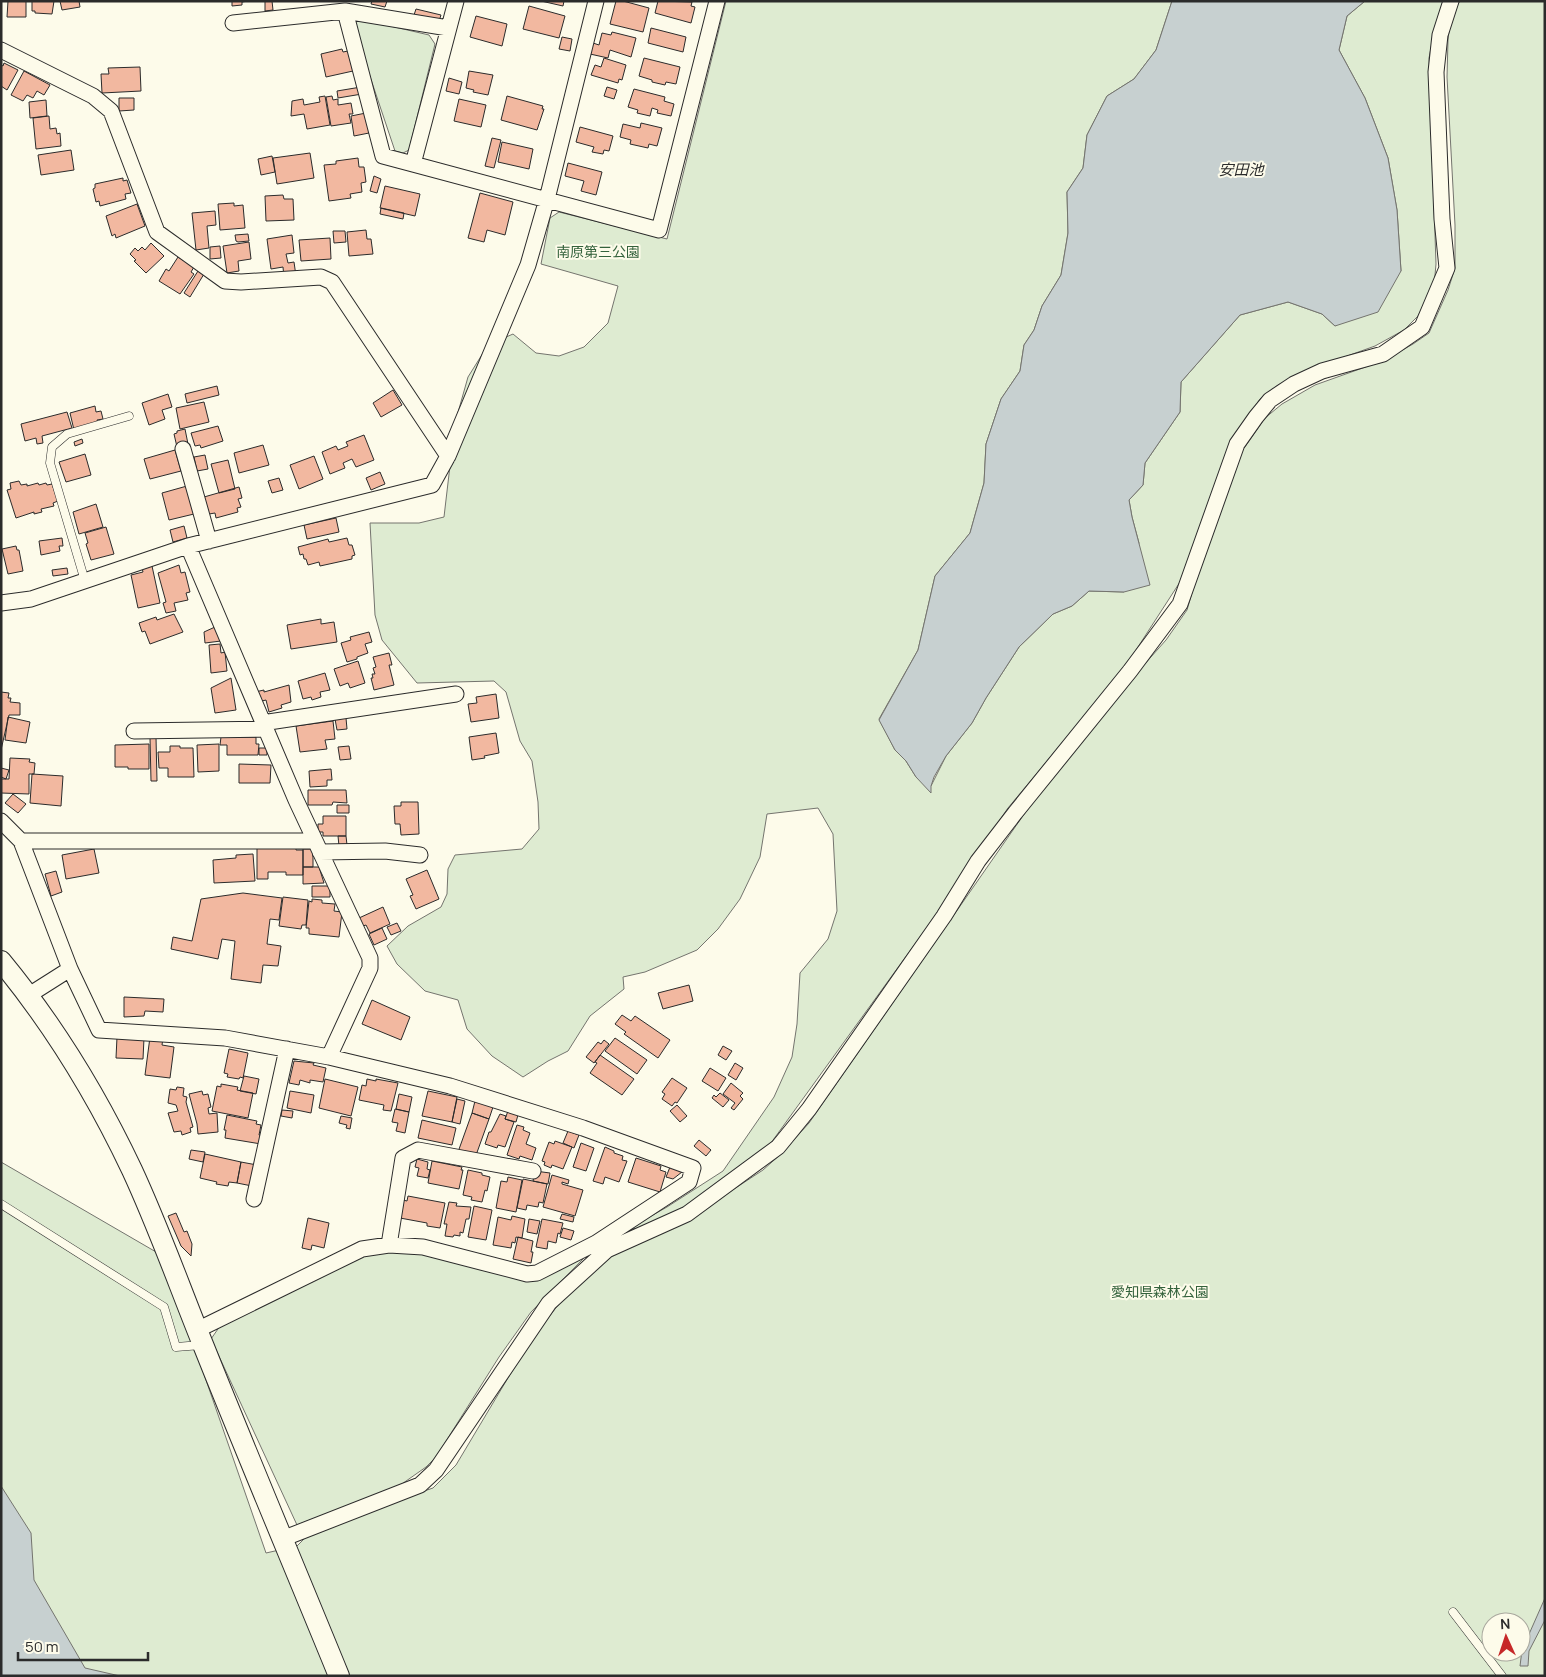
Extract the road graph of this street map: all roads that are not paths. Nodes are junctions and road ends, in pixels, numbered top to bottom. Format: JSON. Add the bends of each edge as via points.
{"nodes":[{"id":1,"x":456,"y":1,"type":"edge"},
{"id":2,"x":596,"y":1,"type":"edge"},
{"id":3,"x":717,"y":1,"type":"edge"},
{"id":4,"x":1451,"y":1,"type":"edge"},
{"id":5,"x":345,"y":11,"type":"junction"},
{"id":6,"x":233,"y":22,"type":"dead end"},
{"id":7,"x":448,"y":28,"type":"junction"},
{"id":8,"x":1,"y":50,"type":"edge"},
{"id":9,"x":413,"y":164,"type":"junction"},
{"id":10,"x":547,"y":199,"type":"junction"},
{"id":11,"x":129,"y":416,"type":"dead end"},
{"id":12,"x":183,"y":449,"type":"dead end"},
{"id":13,"x":448,"y":456,"type":"junction"},
{"id":14,"x":209,"y":541,"type":"junction"},
{"id":15,"x":188,"y":546,"type":"junction"},
{"id":16,"x":85,"y":580,"type":"junction"},
{"id":17,"x":1,"y":603,"type":"edge"},
{"id":18,"x":456,"y":694,"type":"dead end"},
{"id":19,"x":264,"y":726,"type":"junction"},
{"id":20,"x":134,"y":730,"type":"dead end"},
{"id":21,"x":1,"y":822,"type":"edge"},
{"id":22,"x":21,"y":841,"type":"junction"},
{"id":23,"x":317,"y":846,"type":"junction"},
{"id":24,"x":420,"y":855,"type":"dead end"},
{"id":25,"x":1,"y":960,"type":"edge"},
{"id":26,"x":70,"y":969,"type":"junction"},
{"id":27,"x":29,"y":995,"type":"junction"},
{"id":28,"x":287,"y":1049,"type":"junction"},
{"id":29,"x":329,"y":1057,"type":"junction"},
{"id":30,"x":532,"y":1172,"type":"dead end"},
{"id":31,"x":254,"y":1199,"type":"dead end"},
{"id":32,"x":1,"y":1204,"type":"edge"},
{"id":33,"x":389,"y":1245,"type":"junction"},
{"id":34,"x":604,"y":1245,"type":"junction"},
{"id":35,"x":200,"y":1338,"type":"junction"},
{"id":36,"x":282,"y":1539,"type":"junction"},
{"id":37,"x":1453,"y":1612,"type":"dead end"},
{"id":38,"x":339,"y":1676,"type":"edge"},
{"id":39,"x":1502,"y":1676,"type":"edge"}],
"edges":[{"from":1,"to":7,"type":"street"},
{"from":2,"to":10,"type":"street"},
{"from":3,"to":10,"type":"street","via":[[659,230]]},
{"from":4,"to":34,"type":"street","via":[[1440,35],[1436,72],[1447,268],[1422,327],[1383,354],[1322,372],[1294,384],[1270,400],[1237,444],[1180,604],[978,861],[944,916],[809,1109],[778,1147],[687,1214]]},
{"from":5,"to":6,"type":"street"},
{"from":5,"to":7,"type":"street"},
{"from":5,"to":9,"type":"street","via":[[383,156]]},
{"from":7,"to":9,"type":"street"},
{"from":8,"to":13,"type":"street","via":[[93,96],[111,111],[157,232],[225,281],[321,277],[332,282]]},
{"from":9,"to":10,"type":"street"},
{"from":10,"to":13,"type":"street","via":[[528,265]]},
{"from":11,"to":16,"type":"lane","via":[[67,434],[52,447],[50,463]]},
{"from":12,"to":14,"type":"street"},
{"from":13,"to":14,"type":"street","via":[[432,486]]},
{"from":14,"to":15,"type":"street"},
{"from":15,"to":16,"type":"street"},
{"from":15,"to":19,"type":"street"},
{"from":16,"to":17,"type":"street","via":[[31,599]]},
{"from":18,"to":19,"type":"street"},
{"from":19,"to":20,"type":"street"},
{"from":19,"to":23,"type":"street"},
{"from":21,"to":22,"type":"street"},
{"from":22,"to":23,"type":"street"},
{"from":22,"to":26,"type":"street"},
{"from":23,"to":24,"type":"street"},
{"from":23,"to":29,"type":"street","via":[[370,958],[370,968]]},
{"from":25,"to":27,"type":"street"},
{"from":26,"to":27,"type":"street"},
{"from":26,"to":28,"type":"street","via":[[99,1030],[225,1038]]},
{"from":27,"to":35,"type":"street","via":[[84,1079],[132,1169]]},
{"from":28,"to":29,"type":"street"},
{"from":28,"to":31,"type":"street"},
{"from":29,"to":34,"type":"street","via":[[450,1086],[583,1128],[693,1168],[689,1182]]},
{"from":30,"to":33,"type":"street","via":[[418,1150],[403,1158]]},
{"from":32,"to":35,"type":"lane","via":[[164,1307],[176,1347]]},
{"from":33,"to":34,"type":"street","via":[[423,1246],[528,1274]]},
{"from":33,"to":35,"type":"street","via":[[362,1249]]},
{"from":34,"to":36,"type":"street","via":[[549,1303],[436,1470],[420,1484]]},
{"from":35,"to":36,"type":"street"},
{"from":36,"to":38,"type":"street"},
{"from":37,"to":39,"type":"lane"}]}
